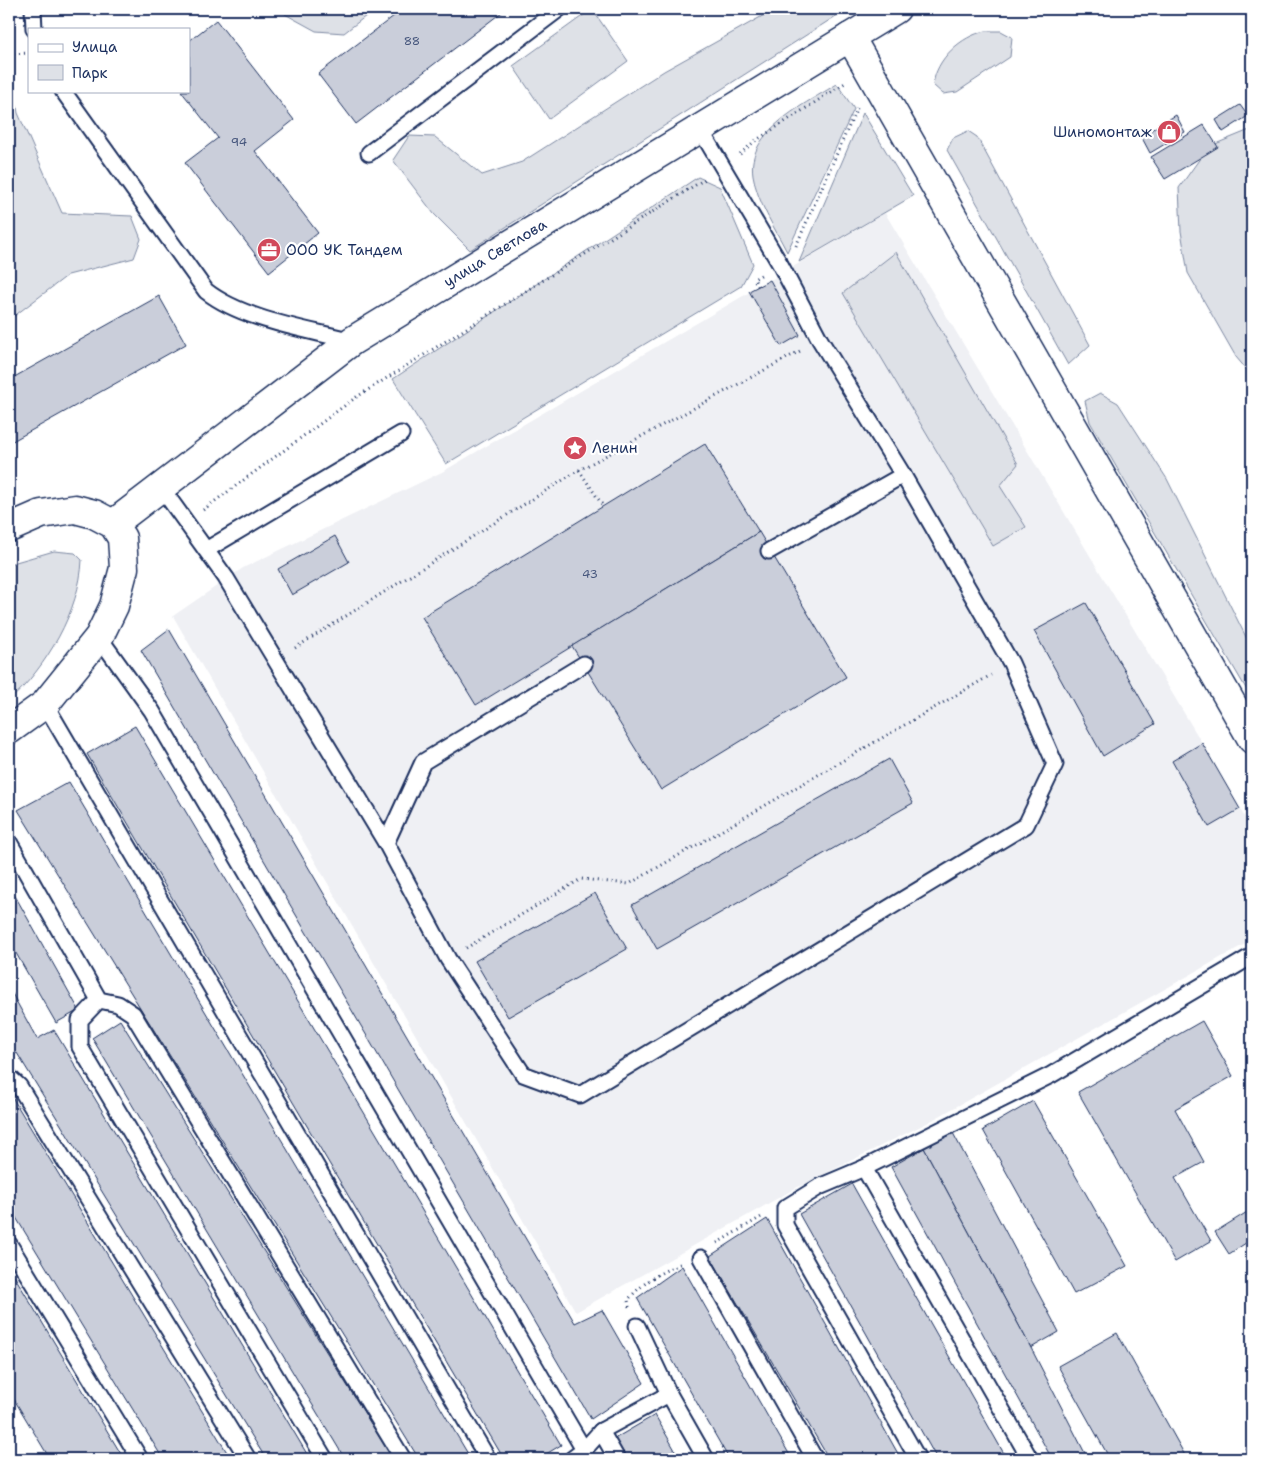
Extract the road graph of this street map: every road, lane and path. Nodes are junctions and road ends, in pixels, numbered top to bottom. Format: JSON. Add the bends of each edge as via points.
{"nodes":[{"id":1,"x":33,"y":9,"type":"edge"},
{"id":2,"x":558,"y":9,"type":"edge"},
{"id":3,"x":896,"y":9,"type":"edge"},
{"id":4,"x":34,"y":28,"type":"edge"},
{"id":5,"x":850,"y":37,"type":"junction"},
{"id":6,"x":28,"y":53,"type":"edge"},
{"id":7,"x":9,"y":54,"type":"edge"},
{"id":8,"x":866,"y":66,"type":"junction"},
{"id":9,"x":65,"y":92,"type":"edge"},
{"id":10,"x":700,"y":129,"type":"junction"},
{"id":11,"x":368,"y":153,"type":"dead end"},
{"id":12,"x":723,"y":168,"type":"junction"},
{"id":13,"x":780,"y":264,"type":"junction"},
{"id":14,"x":758,"y":286,"type":"dead end"},
{"id":15,"x":820,"y":340,"type":"junction"},
{"id":16,"x":352,"y":341,"type":"junction"},
{"id":17,"x":401,"y":434,"type":"dead end"},
{"id":18,"x":579,"y":470,"type":"junction"},
{"id":19,"x":902,"y":475,"type":"junction"},
{"id":20,"x":160,"y":486,"type":"junction"},
{"id":21,"x":603,"y":506,"type":"dead end"},
{"id":22,"x":186,"y":522,"type":"junction"},
{"id":23,"x":113,"y":524,"type":"junction"},
{"id":24,"x":9,"y":528,"type":"edge"},
{"id":25,"x":206,"y":550,"type":"junction"},
{"id":26,"x":769,"y":551,"type":"dead end"},
{"id":27,"x":99,"y":637,"type":"junction"},
{"id":28,"x":276,"y":660,"type":"junction"},
{"id":29,"x":1011,"y":663,"type":"junction"},
{"id":30,"x":584,"y":664,"type":"dead end"},
{"id":31,"x":45,"y":704,"type":"junction"},
{"id":32,"x":9,"y":730,"type":"edge"},
{"id":33,"x":1252,"y":739,"type":"edge"},
{"id":34,"x":9,"y":842,"type":"edge"},
{"id":35,"x":386,"y":843,"type":"junction"},
{"id":36,"x":1252,"y":956,"type":"edge"},
{"id":37,"x":448,"y":959,"type":"junction"},
{"id":38,"x":99,"y":1000,"type":"junction"},
{"id":39,"x":9,"y":1077,"type":"edge"},
{"id":40,"x":864,"y":1168,"type":"junction"},
{"id":41,"x":9,"y":1244,"type":"edge"},
{"id":42,"x":701,"y":1258,"type":"dead end"},
{"id":43,"x":637,"y":1326,"type":"dead end"},
{"id":44,"x":669,"y":1394,"type":"junction"},
{"id":45,"x":601,"y":1431,"type":"junction"},
{"id":46,"x":578,"y":1455,"type":"edge"},
{"id":47,"x":140,"y":1459,"type":"edge"},
{"id":48,"x":248,"y":1459,"type":"edge"},
{"id":49,"x":325,"y":1459,"type":"edge"},
{"id":50,"x":403,"y":1459,"type":"edge"},
{"id":51,"x":488,"y":1459,"type":"edge"},
{"id":52,"x":617,"y":1459,"type":"edge"},
{"id":53,"x":706,"y":1459,"type":"edge"},
{"id":54,"x":815,"y":1459,"type":"edge"},
{"id":55,"x":918,"y":1459,"type":"edge"},
{"id":56,"x":1030,"y":1459,"type":"edge"}],
"edges":[{"from":1,"to":4,"type":"lane"},
{"from":2,"to":11,"type":"lane"},
{"from":3,"to":5,"type":"street","name":"улица Светлова"},
{"from":5,"to":8,"type":"street"},
{"from":5,"to":10,"type":"street","name":"улица Светлова"},
{"from":6,"to":7,"type":"path"},
{"from":8,"to":12,"type":"path","via":[[827,97],[755,140]]},
{"from":8,"to":13,"type":"path","via":[[860,100],[793,253]]},
{"from":8,"to":33,"type":"street"},
{"from":9,"to":16,"type":"lane","via":[[206,292],[222,304]]},
{"from":10,"to":12,"type":"lane"},
{"from":10,"to":16,"type":"street","name":"улица Светлова"},
{"from":12,"to":13,"type":"lane"},
{"from":12,"to":22,"type":"path","via":[[355,398]]},
{"from":13,"to":14,"type":"path","via":[[754,279]]},
{"from":13,"to":15,"type":"lane"},
{"from":15,"to":18,"type":"path"},
{"from":15,"to":19,"type":"lane"},
{"from":16,"to":20,"type":"street","name":"улица Светлова"},
{"from":17,"to":25,"type":"lane"},
{"from":18,"to":21,"type":"path"},
{"from":18,"to":28,"type":"path"},
{"from":19,"to":26,"type":"lane"},
{"from":19,"to":29,"type":"lane"},
{"from":20,"to":22,"type":"lane"},
{"from":20,"to":23,"type":"street","name":"улица Светлова"},
{"from":22,"to":25,"type":"lane"},
{"from":23,"to":24,"type":"street","via":[[75,509],[41,514]]},
{"from":23,"to":27,"type":"street","via":[[122,538],[124,568],[114,606]]},
{"from":25,"to":28,"type":"lane"},
{"from":27,"to":31,"type":"street"},
{"from":27,"to":46,"type":"lane","via":[[152,712]]},
{"from":28,"to":35,"type":"lane"},
{"from":29,"to":37,"type":"path","via":[[629,884],[581,879]]},
{"from":29,"to":37,"type":"lane","via":[[1055,764],[1026,825],[580,1095],[523,1074]]},
{"from":30,"to":35,"type":"lane","via":[[423,762]]},
{"from":31,"to":32,"type":"street"},
{"from":31,"to":51,"type":"lane"},
{"from":34,"to":38,"type":"lane"},
{"from":35,"to":37,"type":"lane"},
{"from":36,"to":40,"type":"lane","via":[[1051,1075]]},
{"from":38,"to":49,"type":"lane","via":[[80,1020],[80,1046]]},
{"from":38,"to":50,"type":"lane","via":[[118,1004],[133,1014]]},
{"from":39,"to":48,"type":"lane","via":[[19,1086]]},
{"from":40,"to":55,"type":"lane","via":[[819,1187],[785,1208],[785,1225]]},
{"from":40,"to":56,"type":"lane"},
{"from":41,"to":47,"type":"lane"},
{"from":42,"to":54,"type":"lane"},
{"from":43,"to":44,"type":"lane"},
{"from":44,"to":45,"type":"lane"},
{"from":44,"to":53,"type":"lane"},
{"from":45,"to":46,"type":"lane"},
{"from":45,"to":52,"type":"lane"}]}
